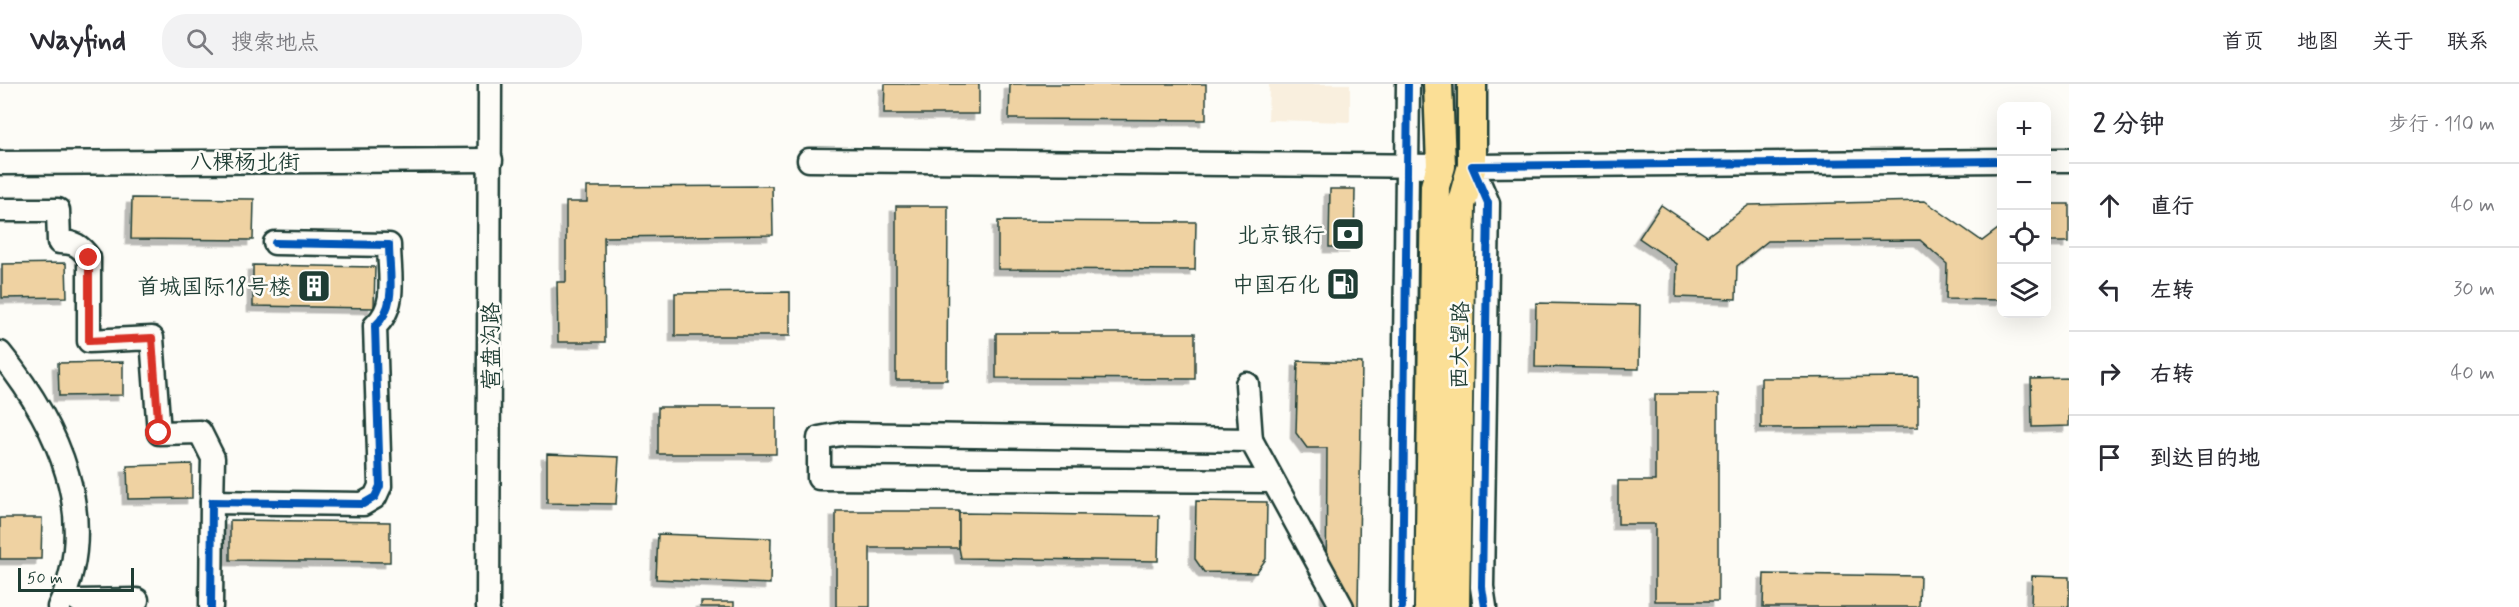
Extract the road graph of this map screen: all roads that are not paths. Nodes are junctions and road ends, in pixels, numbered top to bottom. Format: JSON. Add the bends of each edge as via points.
{"nodes":[{"id":1,"x":490,"y":84,"type":"edge"},
{"id":2,"x":1408,"y":84,"type":"edge"},
{"id":3,"x":1437,"y":84,"type":"edge"},
{"id":4,"x":1472,"y":84,"type":"edge"},
{"id":5,"x":491,"y":160,"type":"junction"},
{"id":6,"x":809,"y":160,"type":"dead end"},
{"id":7,"x":2051,"y":160,"type":"edge"},
{"id":8,"x":2069,"y":160,"type":"edge"},
{"id":9,"x":1997,"y":161,"type":"edge"},
{"id":10,"x":0,"y":163,"type":"edge"},
{"id":11,"x":1406,"y":165,"type":"junction"},
{"id":12,"x":1441,"y":166,"type":"junction"},
{"id":13,"x":1472,"y":166,"type":"junction"},
{"id":14,"x":0,"y":210,"type":"edge"},
{"id":15,"x":275,"y":243,"type":"dead end"},
{"id":16,"x":0,"y":353,"type":"edge"},
{"id":17,"x":1247,"y":384,"type":"dead end"},
{"id":18,"x":1251,"y":440,"type":"junction"},
{"id":19,"x":1272,"y":481,"type":"junction"},
{"id":20,"x":212,"y":502,"type":"junction"},
{"id":21,"x":137,"y":600,"type":"dead end"},
{"id":22,"x":67,"y":602,"type":"edge"},
{"id":23,"x":115,"y":607,"type":"edge"},
{"id":24,"x":211,"y":607,"type":"edge"},
{"id":25,"x":488,"y":607,"type":"edge"},
{"id":26,"x":1342,"y":607,"type":"edge"},
{"id":27,"x":1402,"y":607,"type":"edge"},
{"id":28,"x":1429,"y":607,"type":"edge"},
{"id":29,"x":1455,"y":607,"type":"edge"},
{"id":30,"x":1485,"y":607,"type":"edge"}],
"edges":[{"from":1,"to":5,"type":"street","name":"营盘沟路"},
{"from":2,"to":11,"type":"street"},
{"from":3,"to":12,"type":"main road","name":"西大望路"},
{"from":4,"to":13,"type":"main road","name":"西大望路"},
{"from":5,"to":10,"type":"street","name":"八棵杨北街"},
{"from":5,"to":25,"type":"street","name":"营盘沟路"},
{"from":6,"to":11,"type":"street"},
{"from":7,"to":8,"type":"street"},
{"from":9,"to":13,"type":"street"},
{"from":11,"to":12,"type":"street"},
{"from":11,"to":27,"type":"street"},
{"from":12,"to":28,"type":"main road","name":"西大望路","via":[[1435,186]]},
{"from":13,"to":29,"type":"main road","name":"西大望路","via":[[1461,205]]},
{"from":13,"to":30,"type":"street","via":[[1488,203],[1482,586]]},
{"from":14,"to":20,"type":"street","via":[[58,210],[59,242],[81,247],[89,258],[89,341],[152,338],[159,433],[200,432],[213,458]]},
{"from":15,"to":20,"type":"street","via":[[388,245],[390,304],[385,317],[375,326],[380,486],[375,497],[363,504]]},
{"from":16,"to":22,"type":"street","via":[[47,421],[69,475],[77,533]]},
{"from":17,"to":18,"type":"street"},
{"from":18,"to":19,"type":"street"},
{"from":18,"to":19,"type":"street","via":[[841,434],[819,438],[819,478]]},
{"from":19,"to":26,"type":"street"},
{"from":20,"to":24,"type":"street"},
{"from":21,"to":22,"type":"street"},
{"from":22,"to":23,"type":"street"}]}
